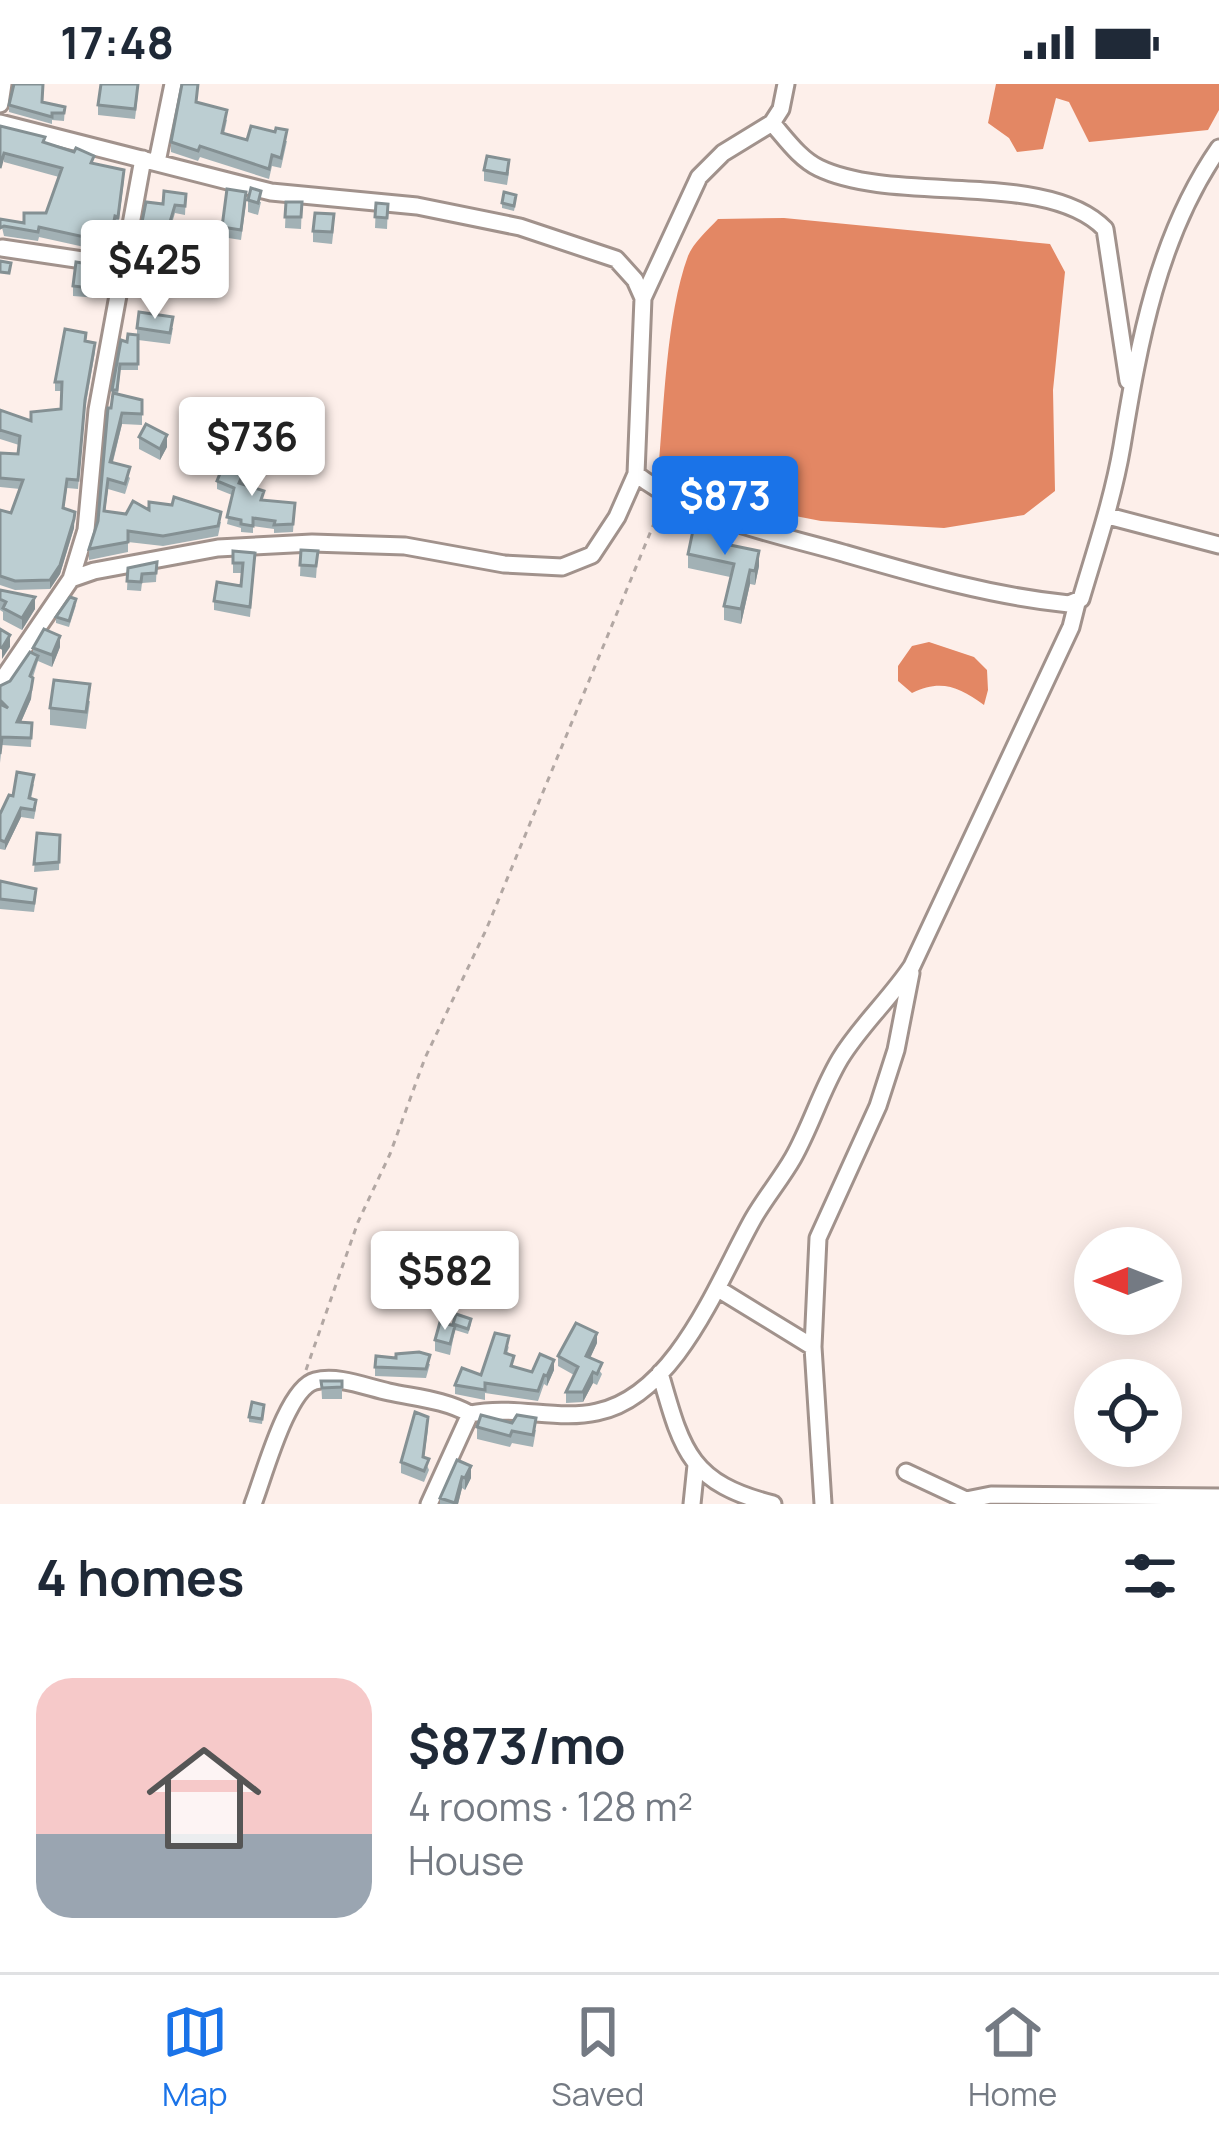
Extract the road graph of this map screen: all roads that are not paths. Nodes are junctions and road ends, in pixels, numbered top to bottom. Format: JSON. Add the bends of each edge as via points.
{"nodes":[{"id":1,"x":2,"y":84,"type":"edge"},
{"id":2,"x":173,"y":84,"type":"edge"},
{"id":3,"x":786,"y":84,"type":"edge"},
{"id":4,"x":0,"y":104,"type":"edge"},
{"id":5,"x":0,"y":123,"type":"edge"},
{"id":6,"x":772,"y":123,"type":"junction"},
{"id":7,"x":1219,"y":148,"type":"edge"},
{"id":8,"x":150,"y":160,"type":"junction"},
{"id":9,"x":2,"y":248,"type":"edge"},
{"id":10,"x":123,"y":266,"type":"junction"},
{"id":11,"x":643,"y":298,"type":"junction"},
{"id":12,"x":1129,"y":390,"type":"junction"},
{"id":13,"x":636,"y":474,"type":"junction"},
{"id":14,"x":1108,"y":516,"type":"junction"},
{"id":15,"x":1219,"y":545,"type":"edge"},
{"id":16,"x":71,"y":579,"type":"junction"},
{"id":17,"x":1077,"y":604,"type":"junction"},
{"id":18,"x":0,"y":683,"type":"edge"},
{"id":19,"x":912,"y":966,"type":"junction"},
{"id":20,"x":720,"y":1291,"type":"junction"},
{"id":21,"x":813,"y":1347,"type":"junction"},
{"id":22,"x":660,"y":1373,"type":"junction"},
{"id":23,"x":470,"y":1414,"type":"junction"},
{"id":24,"x":696,"y":1466,"type":"junction"},
{"id":25,"x":906,"y":1472,"type":"dead end"},
{"id":26,"x":1219,"y":1497,"type":"edge"},
{"id":27,"x":965,"y":1502,"type":"edge"},
{"id":28,"x":253,"y":1504,"type":"edge"},
{"id":29,"x":429,"y":1504,"type":"edge"},
{"id":30,"x":692,"y":1504,"type":"edge"},
{"id":31,"x":773,"y":1504,"type":"edge"},
{"id":32,"x":823,"y":1504,"type":"edge"}],
"edges":[{"from":1,"to":4,"type":"street"},
{"from":2,"to":8,"type":"street"},
{"from":3,"to":6,"type":"street"},
{"from":5,"to":8,"type":"street"},
{"from":6,"to":11,"type":"street","via":[[700,177]]},
{"from":6,"to":12,"type":"street","via":[[825,171],[1051,200],[1092,215],[1109,246]]},
{"from":7,"to":12,"type":"street","via":[[1173,228]]},
{"from":8,"to":10,"type":"street"},
{"from":8,"to":11,"type":"street","via":[[271,192],[417,206],[520,227],[616,259]]},
{"from":9,"to":10,"type":"street"},
{"from":10,"to":16,"type":"street","via":[[86,530]]},
{"from":11,"to":13,"type":"street"},
{"from":12,"to":14,"type":"street"},
{"from":13,"to":16,"type":"street","via":[[592,555],[562,567],[312,543],[218,548]]},
{"from":13,"to":17,"type":"street","via":[[665,496],[763,531],[952,585]]},
{"from":14,"to":15,"type":"street"},
{"from":14,"to":17,"type":"street"},
{"from":16,"to":18,"type":"street"},
{"from":17,"to":19,"type":"street"},
{"from":19,"to":20,"type":"street","via":[[842,1054]]},
{"from":19,"to":21,"type":"street","via":[[878,1106],[818,1238]]},
{"from":20,"to":21,"type":"street"},
{"from":20,"to":22,"type":"street"},
{"from":21,"to":32,"type":"street"},
{"from":22,"to":23,"type":"street","via":[[596,1412]]},
{"from":22,"to":24,"type":"street"},
{"from":23,"to":28,"type":"street","via":[[338,1381],[302,1386]]},
{"from":23,"to":29,"type":"street"},
{"from":24,"to":30,"type":"street"},
{"from":24,"to":31,"type":"street","via":[[717,1485]]},
{"from":25,"to":27,"type":"street"},
{"from":26,"to":27,"type":"street","via":[[991,1495]]}]}
